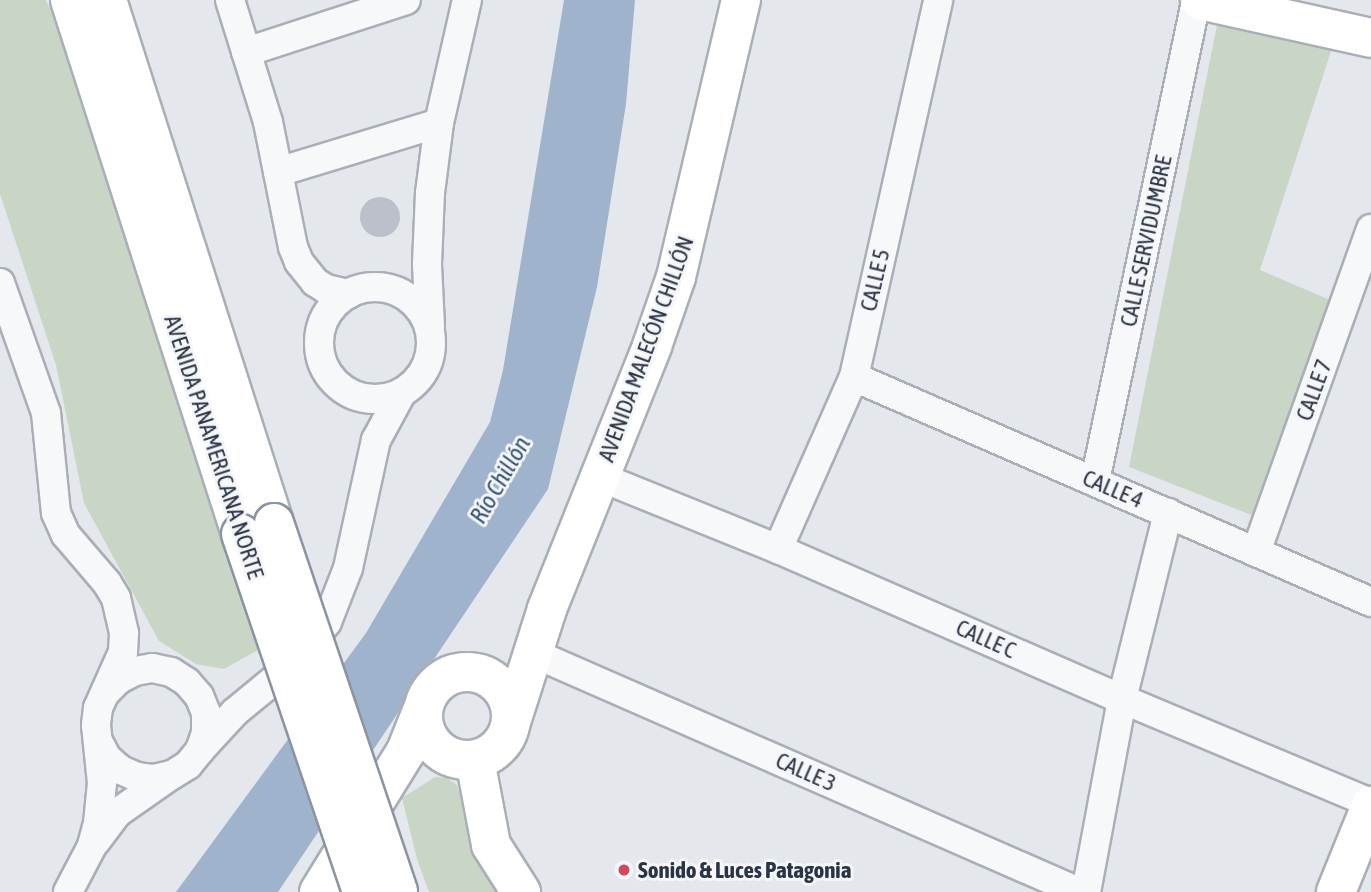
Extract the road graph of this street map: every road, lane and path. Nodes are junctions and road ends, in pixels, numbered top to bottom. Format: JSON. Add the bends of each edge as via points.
{"nodes":[{"id":1,"x":70,"y":0,"type":"edge"},
{"id":2,"x":107,"y":0,"type":"edge"},
{"id":3,"x":230,"y":0,"type":"edge"},
{"id":4,"x":406,"y":0,"type":"edge"},
{"id":5,"x":467,"y":0,"type":"edge"},
{"id":6,"x":741,"y":0,"type":"edge"},
{"id":7,"x":938,"y":0,"type":"edge"},
{"id":8,"x":1198,"y":0,"type":"edge"},
{"id":9,"x":1244,"y":5,"type":"edge"},
{"id":10,"x":1371,"y":38,"type":"edge"},
{"id":11,"x":246,"y":52,"type":"junction"},
{"id":12,"x":439,"y":123,"type":"junction"},
{"id":13,"x":278,"y":172,"type":"junction"},
{"id":14,"x":1371,"y":229,"type":"edge"},
{"id":15,"x":429,"y":240,"type":"junction"},
{"id":16,"x":384,"y":288,"type":"junction"},
{"id":17,"x":348,"y":294,"type":"junction"},
{"id":18,"x":3,"y":298,"type":"edge"},
{"id":19,"x":431,"y":334,"type":"junction"},
{"id":20,"x":854,"y":377,"type":"junction"},
{"id":21,"x":346,"y":392,"type":"junction"},
{"id":22,"x":401,"y":394,"type":"junction"},
{"id":23,"x":369,"y":473,"type":"junction"},
{"id":24,"x":600,"y":477,"type":"junction"},
{"id":25,"x":1095,"y":481,"type":"junction"},
{"id":26,"x":1168,"y":513,"type":"junction"},
{"id":27,"x":257,"y":528,"type":"junction"},
{"id":28,"x":778,"y":549,"type":"junction"},
{"id":29,"x":1256,"y":552,"type":"junction"},
{"id":30,"x":1371,"y":602,"type":"edge"},
{"id":31,"x":547,"y":608,"type":"junction"},
{"id":32,"x":533,"y":653,"type":"junction"},
{"id":33,"x":458,"y":673,"type":"junction"},
{"id":34,"x":187,"y":682,"type":"junction"},
{"id":35,"x":262,"y":688,"type":"junction"},
{"id":36,"x":106,"y":692,"type":"junction"},
{"id":37,"x":1122,"y":699,"type":"junction"},
{"id":38,"x":422,"y":711,"type":"junction"},
{"id":39,"x":511,"y":722,"type":"junction"},
{"id":40,"x":99,"y":743,"type":"junction"},
{"id":41,"x":200,"y":750,"type":"junction"},
{"id":42,"x":468,"y":760,"type":"junction"},
{"id":43,"x":172,"y":775,"type":"junction"},
{"id":44,"x":389,"y":775,"type":"junction"},
{"id":45,"x":1371,"y":804,"type":"edge"},
{"id":46,"x":92,"y":846,"type":"junction"},
{"id":47,"x":68,"y":892,"type":"edge"},
{"id":48,"x":319,"y":892,"type":"edge"},
{"id":49,"x":362,"y":892,"type":"edge"},
{"id":50,"x":398,"y":892,"type":"edge"},
{"id":51,"x":521,"y":892,"type":"edge"},
{"id":52,"x":1079,"y":892,"type":"edge"},
{"id":53,"x":1086,"y":892,"type":"edge"},
{"id":54,"x":1336,"y":892,"type":"edge"}],
"edges":[{"from":1,"to":27,"type":"main road","name":"AVENIDA PANAMERICANA NORTE"},
{"from":2,"to":27,"type":"main road","name":"AVENIDA PANAMERICANA NORTE"},
{"from":3,"to":11,"type":"street"},
{"from":4,"to":11,"type":"street"},
{"from":5,"to":12,"type":"street"},
{"from":6,"to":24,"type":"main road","name":"AVENIDA MALECÓN CHILLÓN","via":[[676,277]]},
{"from":7,"to":20,"type":"street","name":"CALLE 5"},
{"from":8,"to":9,"type":"main road"},
{"from":8,"to":25,"type":"street","name":"CALLE SERVIDUMBRE"},
{"from":9,"to":10,"type":"main road"},
{"from":11,"to":13,"type":"street"},
{"from":12,"to":13,"type":"street"},
{"from":12,"to":15,"type":"street"},
{"from":13,"to":17,"type":"street","via":[[290,240],[307,273],[326,289]]},
{"from":14,"to":29,"type":"street","name":"CALLE 7"},
{"from":15,"to":16,"type":"street","via":[[413,267]]},
{"from":15,"to":19,"type":"street"},
{"from":16,"to":17,"type":"street"},
{"from":16,"to":19,"type":"street","via":[[415,303]]},
{"from":17,"to":21,"type":"street","via":[[332,307],[318,343],[327,371]]},
{"from":18,"to":36,"type":"street","via":[[46,413],[56,513],[66,536],[107,583],[120,612],[123,652]]},
{"from":19,"to":22,"type":"street","via":[[426,369]]},
{"from":20,"to":25,"type":"street","name":"CALLE 4"},
{"from":20,"to":28,"type":"street","name":"CALLE 5"},
{"from":21,"to":22,"type":"street","via":[[365,399]]},
{"from":21,"to":23,"type":"street","via":[[366,433]]},
{"from":22,"to":23,"type":"street","via":[[376,440]]},
{"from":23,"to":35,"type":"street","via":[[335,607],[302,652]]},
{"from":24,"to":28,"type":"street","name":"CALLE C"},
{"from":24,"to":31,"type":"main road","name":"AVENIDA MALECÓN CHILLÓN"},
{"from":25,"to":26,"type":"street","name":"CALLE 4"},
{"from":26,"to":29,"type":"street","name":"CALLE 4"},
{"from":26,"to":37,"type":"street"},
{"from":27,"to":49,"type":"main road","name":"AVENIDA PANAMERICANA NORTE","bridge":true},
{"from":27,"to":50,"type":"main road","name":"AVENIDA PANAMERICANA NORTE","bridge":true},
{"from":28,"to":37,"type":"street","name":"CALLE C"},
{"from":29,"to":30,"type":"street","name":"CALLE 4"},
{"from":31,"to":32,"type":"main road","name":"AVENIDA MALECÓN CHILLÓN"},
{"from":31,"to":33,"type":"main road","name":"AVENIDA MALECÓN CHILLÓN","via":[[518,646],[492,662]]},
{"from":32,"to":39,"type":"main road","name":"AVENIDA MALECÓN CHILLÓN"},
{"from":32,"to":52,"type":"street","name":"CALLE 3"},
{"from":33,"to":38,"type":"main road","via":[[434,686]]},
{"from":33,"to":39,"type":"main road","via":[[472,672],[497,684],[510,707]]},
{"from":34,"to":35,"type":"street","via":[[219,693]]},
{"from":34,"to":36,"type":"street","via":[[152,668],[118,679]]},
{"from":34,"to":41,"type":"street","via":[[206,713]]},
{"from":35,"to":41,"type":"street"},
{"from":36,"to":40,"type":"street","via":[[98,708]]},
{"from":37,"to":45,"type":"street","name":"CALLE C"},
{"from":37,"to":53,"type":"street"},
{"from":38,"to":42,"type":"main road","via":[[428,738],[448,757]]},
{"from":38,"to":44,"type":"main road","via":[[406,751]]},
{"from":39,"to":42,"type":"main road","via":[[499,746]]},
{"from":40,"to":43,"type":"street","via":[[121,770],[154,779]]},
{"from":40,"to":46,"type":"street","via":[[101,801]]},
{"from":41,"to":43,"type":"street"},
{"from":42,"to":44,"type":"main road","via":[[415,764]]},
{"from":42,"to":51,"type":"main road","via":[[491,845]]},
{"from":43,"to":46,"type":"street","via":[[117,813]]},
{"from":44,"to":48,"type":"main road"},
{"from":45,"to":54,"type":"main road"},
{"from":46,"to":47,"type":"street"}]}
